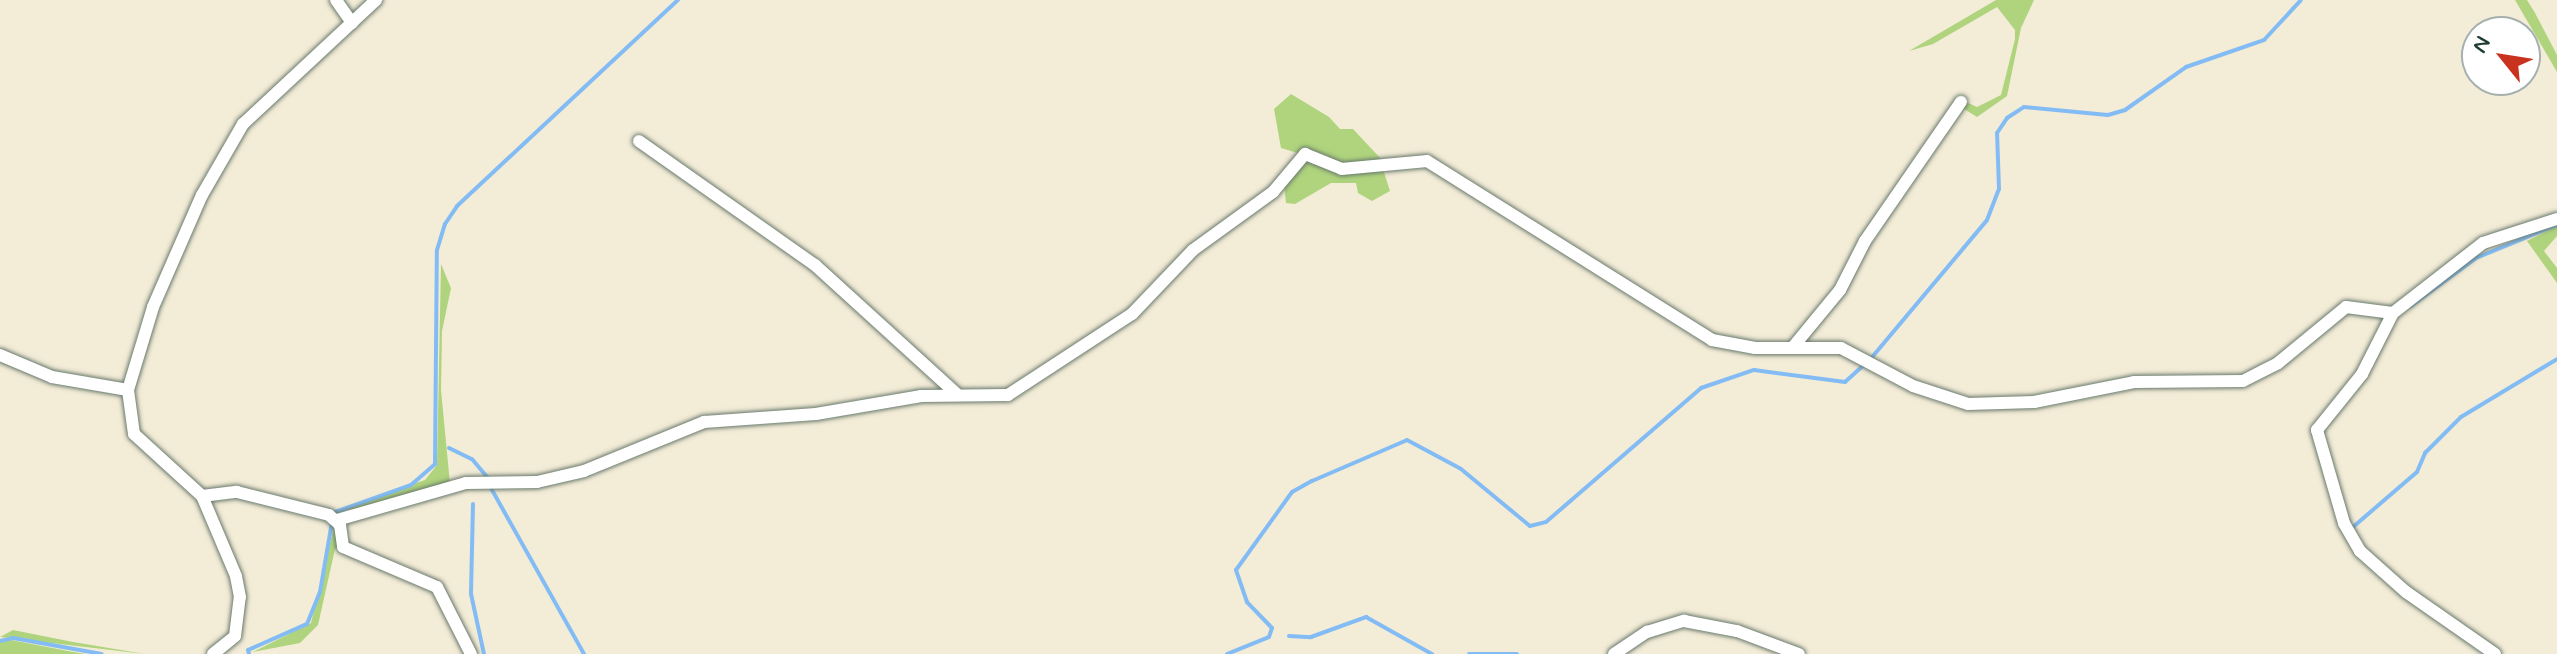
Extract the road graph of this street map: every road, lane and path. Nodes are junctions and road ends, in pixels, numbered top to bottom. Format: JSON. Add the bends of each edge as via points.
{"nodes":[{"id":1,"x":336,"y":0,"type":"edge"},
{"id":2,"x":376,"y":0,"type":"edge"},
{"id":3,"x":352,"y":23,"type":"junction"},
{"id":4,"x":1961,"y":102,"type":"dead end"},
{"id":5,"x":639,"y":141,"type":"dead end"},
{"id":6,"x":2557,"y":219,"type":"edge"},
{"id":7,"x":2393,"y":313,"type":"junction"},
{"id":8,"x":1793,"y":347,"type":"junction"},
{"id":9,"x":0,"y":355,"type":"edge"},
{"id":10,"x":128,"y":390,"type":"junction"},
{"id":11,"x":957,"y":394,"type":"junction"},
{"id":12,"x":202,"y":496,"type":"junction"},
{"id":13,"x":337,"y":520,"type":"junction"},
{"id":14,"x":234,"y":649,"type":"edge"},
{"id":15,"x":213,"y":654,"type":"edge"},
{"id":16,"x":471,"y":654,"type":"edge"},
{"id":17,"x":1614,"y":654,"type":"edge"},
{"id":18,"x":1799,"y":654,"type":"edge"},
{"id":19,"x":2495,"y":654,"type":"edge"}],
"edges":[{"from":1,"to":3,"type":"street"},
{"from":2,"to":3,"type":"street"},
{"from":3,"to":10,"type":"street","via":[[256,109],[230,144],[153,307]]},
{"from":4,"to":8,"type":"street","via":[[1865,241],[1840,290]]},
{"from":5,"to":11,"type":"street","via":[[815,265]]},
{"from":6,"to":7,"type":"street","via":[[2483,243]]},
{"from":7,"to":8,"type":"street","via":[[2346,307],[2278,363],[2243,381],[2134,382],[2012,404],[1968,404],[1939,397],[1841,348]]},
{"from":7,"to":19,"type":"street","via":[[2362,374],[2319,423],[2326,474],[2344,523],[2368,561]]},
{"from":8,"to":11,"type":"street","via":[[1742,347],[1712,340],[1427,161],[1342,169],[1305,154],[1273,192],[1193,250],[1119,323],[1024,388],[996,397]]},
{"from":9,"to":10,"type":"street","via":[[52,377]]},
{"from":10,"to":12,"type":"street","via":[[134,434]]},
{"from":11,"to":13,"type":"street","via":[[791,417],[704,422],[584,471],[524,483],[466,483]]},
{"from":12,"to":13,"type":"street","via":[[237,492]]},
{"from":12,"to":14,"type":"street","via":[[239,589]]},
{"from":13,"to":16,"type":"street","via":[[343,547],[437,587]]},
{"from":14,"to":15,"type":"street"},
{"from":17,"to":18,"type":"street","via":[[1647,632],[1684,621],[1737,631]]}]}
